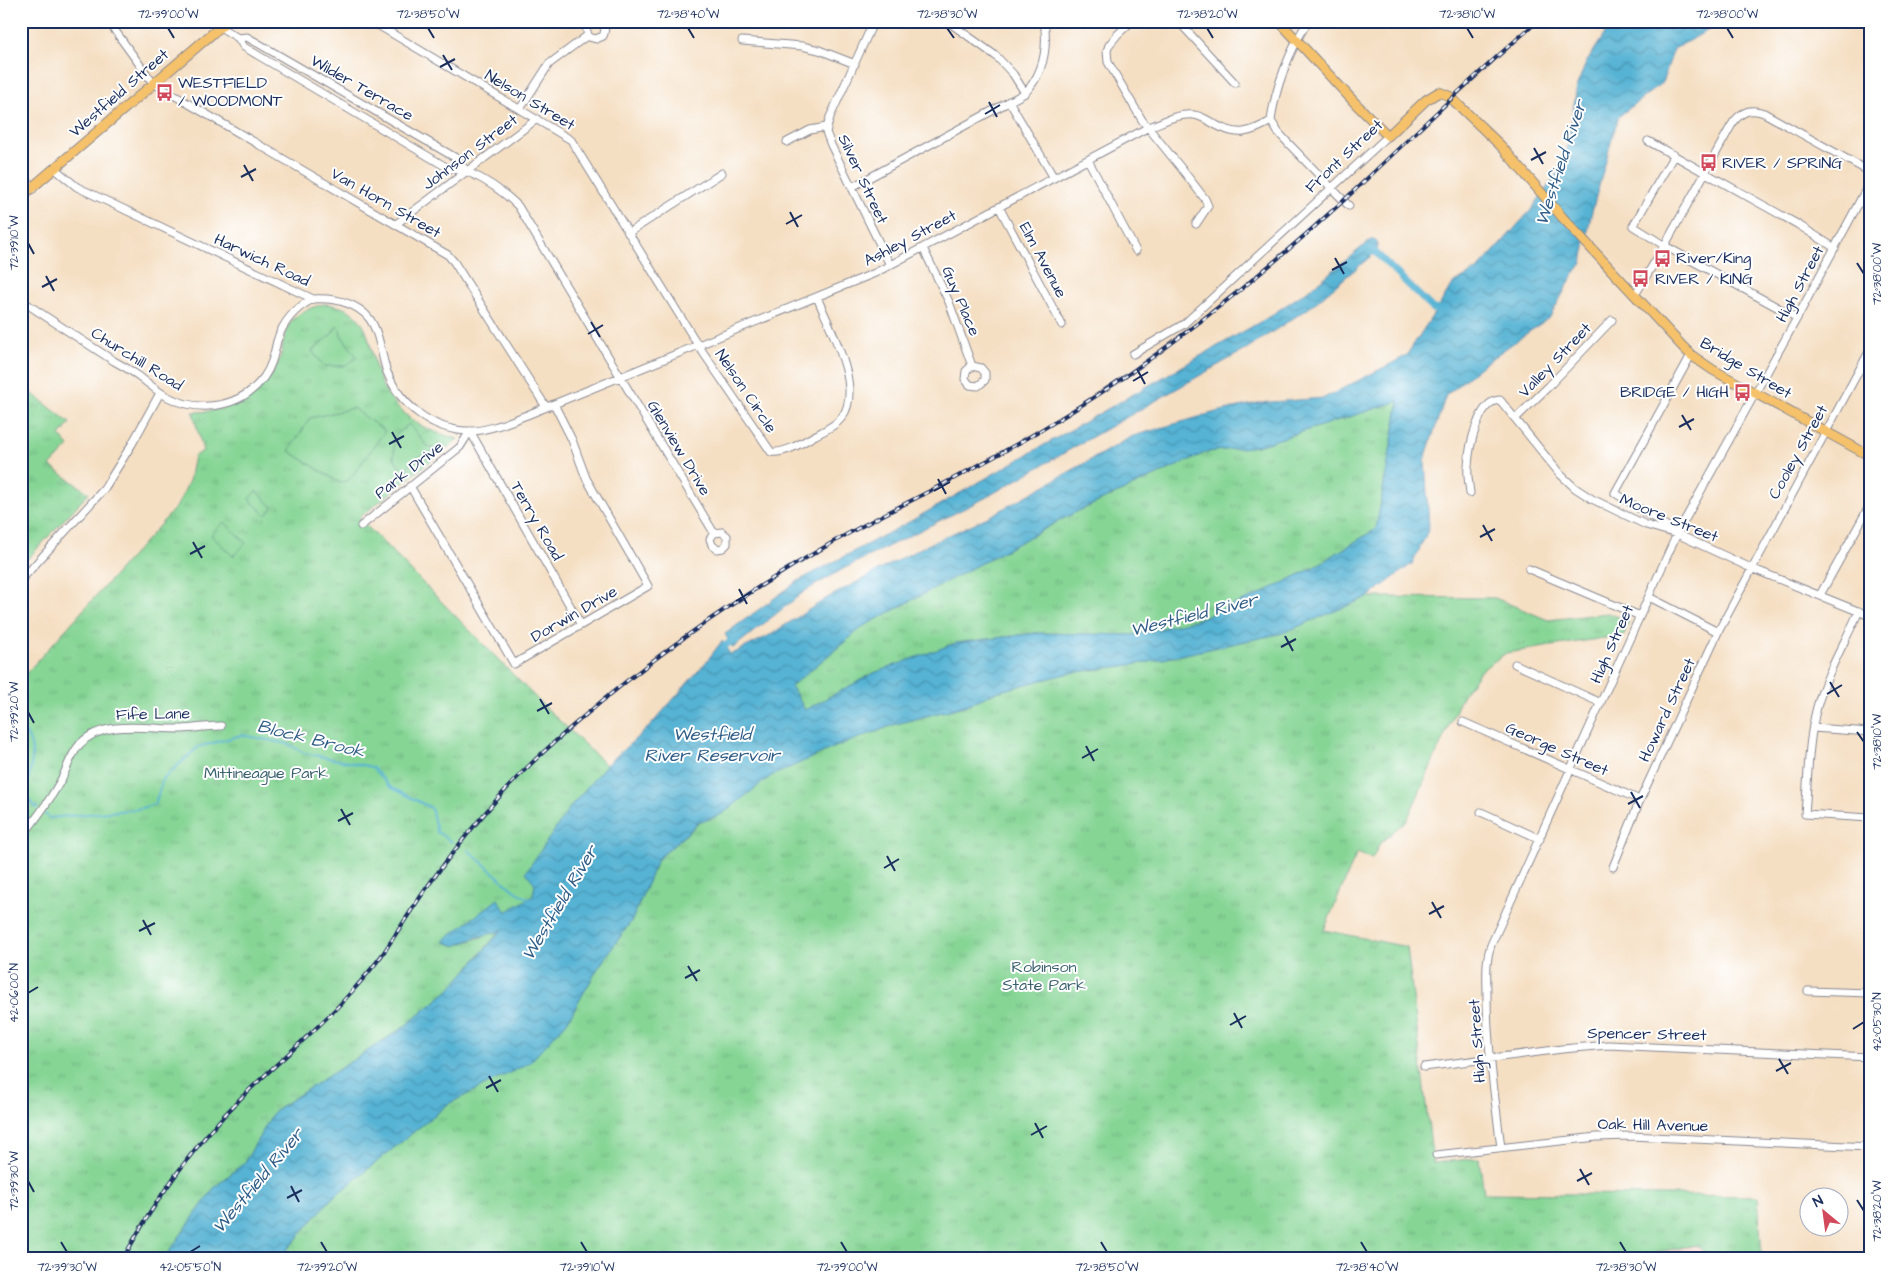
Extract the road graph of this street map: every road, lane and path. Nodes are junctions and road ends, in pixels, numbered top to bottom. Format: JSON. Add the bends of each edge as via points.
{"nodes":[{"id":1,"x":108,"y":21,"type":"edge"},
{"id":2,"x":370,"y":21,"type":"edge"},
{"id":3,"x":593,"y":21,"type":"edge"},
{"id":4,"x":598,"y":21,"type":"edge"},
{"id":5,"x":874,"y":21,"type":"edge"},
{"id":6,"x":947,"y":21,"type":"edge"},
{"id":7,"x":1044,"y":21,"type":"edge"},
{"id":8,"x":1132,"y":21,"type":"edge"},
{"id":9,"x":1178,"y":21,"type":"edge"},
{"id":10,"x":1279,"y":21,"type":"edge"},
{"id":11,"x":1308,"y":21,"type":"edge"},
{"id":12,"x":223,"y":24,"type":"edge"},
{"id":13,"x":588,"y":35,"type":"junction"},
{"id":14,"x":238,"y":38,"type":"junction"},
{"id":15,"x":1297,"y":40,"type":"junction"},
{"id":16,"x":742,"y":41,"type":"dead end"},
{"id":17,"x":855,"y":64,"type":"junction"},
{"id":18,"x":315,"y":76,"type":"junction"},
{"id":19,"x":153,"y":83,"type":"junction"},
{"id":20,"x":1235,"y":83,"type":"dead end"},
{"id":21,"x":308,"y":86,"type":"junction"},
{"id":22,"x":1025,"y":93,"type":"junction"},
{"id":23,"x":1010,"y":101,"type":"junction"},
{"id":24,"x":520,"y":109,"type":"junction"},
{"id":25,"x":386,"y":117,"type":"junction"},
{"id":26,"x":537,"y":119,"type":"junction"},
{"id":27,"x":1271,"y":121,"type":"junction"},
{"id":28,"x":827,"y":127,"type":"junction"},
{"id":29,"x":1149,"y":127,"type":"junction"},
{"id":30,"x":380,"y":128,"type":"junction"},
{"id":31,"x":1388,"y":136,"type":"junction"},
{"id":32,"x":1648,"y":141,"type":"dead end"},
{"id":33,"x":788,"y":142,"type":"dead end"},
{"id":34,"x":1674,"y":155,"type":"junction"},
{"id":35,"x":1088,"y":160,"type":"junction"},
{"id":36,"x":55,"y":169,"type":"junction"},
{"id":37,"x":21,"y":171,"type":"edge"},
{"id":38,"x":467,"y":172,"type":"junction"},
{"id":39,"x":1870,"y":172,"type":"edge"},
{"id":40,"x":722,"y":173,"type":"dead end"},
{"id":41,"x":1706,"y":173,"type":"junction"},
{"id":42,"x":1054,"y":178,"type":"junction"},
{"id":43,"x":1870,"y":182,"type":"edge"},
{"id":44,"x":852,"y":187,"type":"junction"},
{"id":45,"x":33,"y":189,"type":"junction"},
{"id":46,"x":1331,"y":189,"type":"junction"},
{"id":47,"x":21,"y":197,"type":"edge"},
{"id":48,"x":21,"y":204,"type":"edge"},
{"id":49,"x":1349,"y":206,"type":"dead end"},
{"id":50,"x":999,"y":207,"type":"junction"},
{"id":51,"x":1562,"y":218,"type":"joint"},
{"id":52,"x":396,"y":224,"type":"junction"},
{"id":53,"x":1196,"y":224,"type":"dead end"},
{"id":54,"x":628,"y":233,"type":"junction"},
{"id":55,"x":1665,"y":246,"type":"junction"},
{"id":56,"x":923,"y":248,"type":"junction"},
{"id":57,"x":1835,"y":248,"type":"junction"},
{"id":58,"x":1136,"y":251,"type":"dead end"},
{"id":59,"x":890,"y":266,"type":"junction"},
{"id":60,"x":1635,"y":295,"type":"junction"},
{"id":61,"x":817,"y":297,"type":"junction"},
{"id":62,"x":313,"y":299,"type":"junction"},
{"id":63,"x":21,"y":300,"type":"edge"},
{"id":64,"x":1798,"y":318,"type":"junction"},
{"id":65,"x":1612,"y":320,"type":"dead end"},
{"id":66,"x":1062,"y":325,"type":"dead end"},
{"id":67,"x":698,"y":345,"type":"junction"},
{"id":68,"x":1870,"y":350,"type":"edge"},
{"id":69,"x":1133,"y":354,"type":"dead end"},
{"id":70,"x":1691,"y":355,"type":"junction"},
{"id":71,"x":972,"y":366,"type":"dead end"},
{"id":72,"x":620,"y":377,"type":"junction"},
{"id":73,"x":160,"y":393,"type":"junction"},
{"id":74,"x":1755,"y":393,"type":"junction"},
{"id":75,"x":554,"y":404,"type":"junction"},
{"id":76,"x":546,"y":407,"type":"junction"},
{"id":77,"x":1516,"y":418,"type":"junction"},
{"id":78,"x":470,"y":431,"type":"junction"},
{"id":79,"x":1825,"y":432,"type":"junction"},
{"id":80,"x":1870,"y":456,"type":"edge"},
{"id":81,"x":410,"y":486,"type":"junction"},
{"id":82,"x":1470,"y":493,"type":"dead end"},
{"id":83,"x":1870,"y":506,"type":"edge"},
{"id":84,"x":360,"y":526,"type":"dead end"},
{"id":85,"x":714,"y":533,"type":"dead end"},
{"id":86,"x":1677,"y":534,"type":"junction"},
{"id":87,"x":1751,"y":568,"type":"junction"},
{"id":88,"x":1529,"y":569,"type":"dead end"},
{"id":89,"x":21,"y":580,"type":"edge"},
{"id":90,"x":1820,"y":595,"type":"junction"},
{"id":91,"x":1649,"y":597,"type":"junction"},
{"id":92,"x":1859,"y":612,"type":"junction"},
{"id":93,"x":1640,"y":616,"type":"junction"},
{"id":94,"x":1870,"y":616,"type":"edge"},
{"id":95,"x":581,"y":625,"type":"junction"},
{"id":96,"x":1718,"y":632,"type":"junction"},
{"id":97,"x":1515,"y":664,"type":"dead end"},
{"id":98,"x":1601,"y":703,"type":"junction"},
{"id":99,"x":1463,"y":722,"type":"dead end"},
{"id":100,"x":221,"y":726,"type":"dead end"},
{"id":101,"x":1813,"y":728,"type":"junction"},
{"id":102,"x":1870,"y":732,"type":"edge"},
{"id":103,"x":1571,"y":770,"type":"junction"},
{"id":104,"x":1640,"y":800,"type":"junction"},
{"id":105,"x":1482,"y":812,"type":"dead end"},
{"id":106,"x":1870,"y":818,"type":"edge"},
{"id":107,"x":21,"y":838,"type":"edge"},
{"id":108,"x":1540,"y":839,"type":"junction"},
{"id":109,"x":1613,"y":867,"type":"dead end"},
{"id":110,"x":1808,"y":991,"type":"dead end"},
{"id":111,"x":1870,"y":993,"type":"edge"},
{"id":112,"x":1870,"y":1057,"type":"edge"},
{"id":113,"x":1490,"y":1058,"type":"junction"},
{"id":114,"x":1424,"y":1067,"type":"dead end"},
{"id":115,"x":1870,"y":1147,"type":"edge"},
{"id":116,"x":1501,"y":1148,"type":"junction"},
{"id":117,"x":1436,"y":1155,"type":"dead end"}],
"edges":[{"from":1,"to":19,"type":"street"},
{"from":2,"to":24,"type":"street","name":"Nelson Street"},
{"from":3,"to":13,"type":"street","via":[[586,28]]},
{"from":4,"to":13,"type":"street","via":[[604,28],[602,36],[596,39]]},
{"from":5,"to":17,"type":"street","name":"Silver Street"},
{"from":6,"to":22,"type":"street","via":[[996,56],[1014,74]]},
{"from":7,"to":22,"type":"street","via":[[1045,54]]},
{"from":8,"to":29,"type":"street","via":[[1112,41],[1107,51],[1108,62],[1138,115]]},
{"from":9,"to":20,"type":"street"},
{"from":10,"to":15,"type":"main road"},
{"from":11,"to":15,"type":"street"},
{"from":12,"to":14,"type":"street","name":"Wilder Terrace"},
{"from":12,"to":19,"type":"main road","name":"Westfield Street"},
{"from":13,"to":24,"type":"street","via":[[549,64]]},
{"from":14,"to":18,"type":"street","name":"Wilder Terrace","via":[[248,36]]},
{"from":14,"to":21,"type":"street","name":"Wilder Terrace","via":[[244,47]]},
{"from":15,"to":27,"type":"street","via":[[1281,81]]},
{"from":15,"to":31,"type":"main road"},
{"from":16,"to":17,"type":"street","via":[[802,46]]},
{"from":17,"to":28,"type":"street","name":"Silver Street"},
{"from":18,"to":21,"type":"street"},
{"from":18,"to":25,"type":"street","name":"Wilder Terrace"},
{"from":19,"to":36,"type":"main road","name":"Westfield Street"},
{"from":19,"to":52,"type":"street","name":"Van Horn Street"},
{"from":21,"to":30,"type":"street","name":"Wilder Terrace"},
{"from":22,"to":23,"type":"street"},
{"from":23,"to":42,"type":"street"},
{"from":23,"to":44,"type":"street"},
{"from":24,"to":26,"type":"street","name":"Nelson Street"},
{"from":25,"to":30,"type":"street"},
{"from":25,"to":38,"type":"street","name":"Wilder Terrace","via":[[456,158]]},
{"from":26,"to":38,"type":"street","name":"Johnson Street"},
{"from":26,"to":54,"type":"street","name":"Nelson Street","via":[[571,140]]},
{"from":27,"to":29,"type":"street","name":"Ashley Street","via":[[1250,131],[1236,133],[1193,115],[1176,116]]},
{"from":27,"to":46,"type":"street"},
{"from":28,"to":33,"type":"street","via":[[810,130]]},
{"from":28,"to":44,"type":"street","name":"Silver Street","via":[[828,138]]},
{"from":29,"to":35,"type":"street","name":"Ashley Street"},
{"from":29,"to":53,"type":"street","via":[[1205,199],[1208,206]]},
{"from":30,"to":38,"type":"street","name":"Wilder Terrace","via":[[448,168]]},
{"from":31,"to":46,"type":"street","name":"Front Street"},
{"from":31,"to":51,"type":"main road","name":"Front Street","via":[[1426,100],[1436,93],[1443,93],[1488,132]]},
{"from":32,"to":34,"type":"street"},
{"from":34,"to":41,"type":"street"},
{"from":34,"to":55,"type":"street","via":[[1633,226]]},
{"from":35,"to":42,"type":"street","name":"Ashley Street"},
{"from":35,"to":58,"type":"street"},
{"from":36,"to":45,"type":"main road","name":"Westfield Street"},
{"from":36,"to":62,"type":"street","name":"Harwich Road","via":[[77,187]]},
{"from":37,"to":45,"type":"street"},
{"from":38,"to":52,"type":"street","name":"Johnson Street"},
{"from":38,"to":72,"type":"street","name":"Wilder Terrace","via":[[507,195],[518,206]]},
{"from":39,"to":41,"type":"street","via":[[1764,113],[1748,110],[1734,122]]},
{"from":40,"to":54,"type":"street"},
{"from":41,"to":55,"type":"street"},
{"from":41,"to":57,"type":"street"},
{"from":42,"to":50,"type":"street","name":"Ashley Street"},
{"from":43,"to":57,"type":"street","name":"High Street"},
{"from":44,"to":59,"type":"street","name":"Silver Street"},
{"from":45,"to":47,"type":"main road","name":"Westfield Street"},
{"from":45,"to":48,"type":"main road","name":"Westfield Street"},
{"from":46,"to":49,"type":"street"},
{"from":46,"to":69,"type":"street","name":"Front Street","via":[[1184,324]]},
{"from":50,"to":56,"type":"street","name":"Ashley Street"},
{"from":50,"to":66,"type":"street","name":"Elm Avenue"},
{"from":51,"to":60,"type":"main road","name":"Bridge Street"},
{"from":52,"to":76,"type":"street","name":"Van Horn Street","via":[[452,260]]},
{"from":54,"to":67,"type":"street","name":"Nelson Street"},
{"from":55,"to":60,"type":"street"},
{"from":55,"to":64,"type":"street"},
{"from":56,"to":59,"type":"street","name":"Ashley Street"},
{"from":56,"to":71,"type":"street","name":"Guy Place","via":[[949,302]]},
{"from":57,"to":64,"type":"street","name":"High Street"},
{"from":59,"to":61,"type":"street","name":"Ashley Street"},
{"from":60,"to":70,"type":"main road","name":"Bridge Street"},
{"from":61,"to":67,"type":"street","name":"Ashley Street"},
{"from":61,"to":67,"type":"street","name":"Nelson Circle","via":[[847,373],[849,403],[837,423],[786,449],[774,453],[768,450]]},
{"from":62,"to":73,"type":"street","name":"Churchill Road","via":[[288,319],[266,375],[238,399],[218,405],[195,405]]},
{"from":62,"to":78,"type":"street","name":"Harwich Road","via":[[340,301],[363,312],[376,331],[390,378],[407,403],[440,426]]},
{"from":63,"to":73,"type":"street","name":"Churchill Road"},
{"from":64,"to":74,"type":"street","name":"High Street"},
{"from":65,"to":77,"type":"street","name":"Valley Street"},
{"from":67,"to":72,"type":"street","name":"Ashley Street"},
{"from":68,"to":79,"type":"street","name":"Cooley Street"},
{"from":70,"to":74,"type":"main road","name":"Bridge Street"},
{"from":70,"to":86,"type":"street","via":[[1615,493]]},
{"from":72,"to":75,"type":"street","name":"Ashley Street"},
{"from":72,"to":85,"type":"street","name":"Glenview Drive"},
{"from":73,"to":89,"type":"street","via":[[104,489]]},
{"from":74,"to":79,"type":"main road","name":"Bridge Street"},
{"from":74,"to":86,"type":"street","name":"High Street"},
{"from":75,"to":76,"type":"street","name":"Harwich Road"},
{"from":75,"to":95,"type":"street","name":"Dorwin Drive","via":[[586,478],[648,586]]},
{"from":76,"to":78,"type":"street","name":"Harwich Road"},
{"from":77,"to":82,"type":"street","name":"Moore Street","via":[[1498,400],[1482,413],[1472,441],[1468,467]]},
{"from":77,"to":86,"type":"street","name":"Moore Street","via":[[1560,474],[1583,494],[1646,525]]},
{"from":78,"to":81,"type":"street","name":"Park Drive","via":[[460,447]]},
{"from":78,"to":95,"type":"street","name":"Terry Road"},
{"from":79,"to":80,"type":"main road","name":"Bridge Street"},
{"from":79,"to":87,"type":"street","name":"Cooley Street"},
{"from":81,"to":84,"type":"street","name":"Park Drive"},
{"from":81,"to":95,"type":"street","name":"Dorwin Drive","via":[[514,664]]},
{"from":83,"to":90,"type":"street"},
{"from":86,"to":87,"type":"street","name":"Moore Street"},
{"from":86,"to":91,"type":"street","name":"High Street"},
{"from":87,"to":90,"type":"street","name":"Moore Street"},
{"from":87,"to":96,"type":"street","name":"Howard Street"},
{"from":88,"to":93,"type":"street"},
{"from":90,"to":92,"type":"street","name":"Moore Street"},
{"from":91,"to":93,"type":"street","name":"High Street"},
{"from":91,"to":96,"type":"street"},
{"from":92,"to":94,"type":"street","name":"Moore Street"},
{"from":92,"to":101,"type":"street","via":[[1820,696]]},
{"from":93,"to":98,"type":"street","name":"High Street"},
{"from":96,"to":104,"type":"street","name":"Howard Street"},
{"from":97,"to":98,"type":"street"},
{"from":98,"to":103,"type":"street","name":"High Street"},
{"from":99,"to":103,"type":"street","name":"George Street"},
{"from":100,"to":107,"type":"street","name":"Fife Lane","via":[[132,726],[94,734],[75,750],[57,786]]},
{"from":101,"to":102,"type":"street"},
{"from":101,"to":106,"type":"street","via":[[1805,814]]},
{"from":103,"to":104,"type":"street","name":"George Street"},
{"from":103,"to":108,"type":"street","name":"High Street"},
{"from":104,"to":109,"type":"street","name":"Howard Street"},
{"from":105,"to":108,"type":"street"},
{"from":108,"to":113,"type":"street","name":"High Street","via":[[1487,955]]},
{"from":110,"to":111,"type":"street"},
{"from":112,"to":113,"type":"street","name":"Spencer Street","via":[[1608,1045]]},
{"from":113,"to":114,"type":"street","name":"Spencer Street"},
{"from":113,"to":116,"type":"street","name":"High Street"},
{"from":115,"to":116,"type":"street","name":"Oak Hill Avenue","via":[[1630,1136]]},
{"from":116,"to":117,"type":"street","name":"Oak Hill Avenue"}]}
